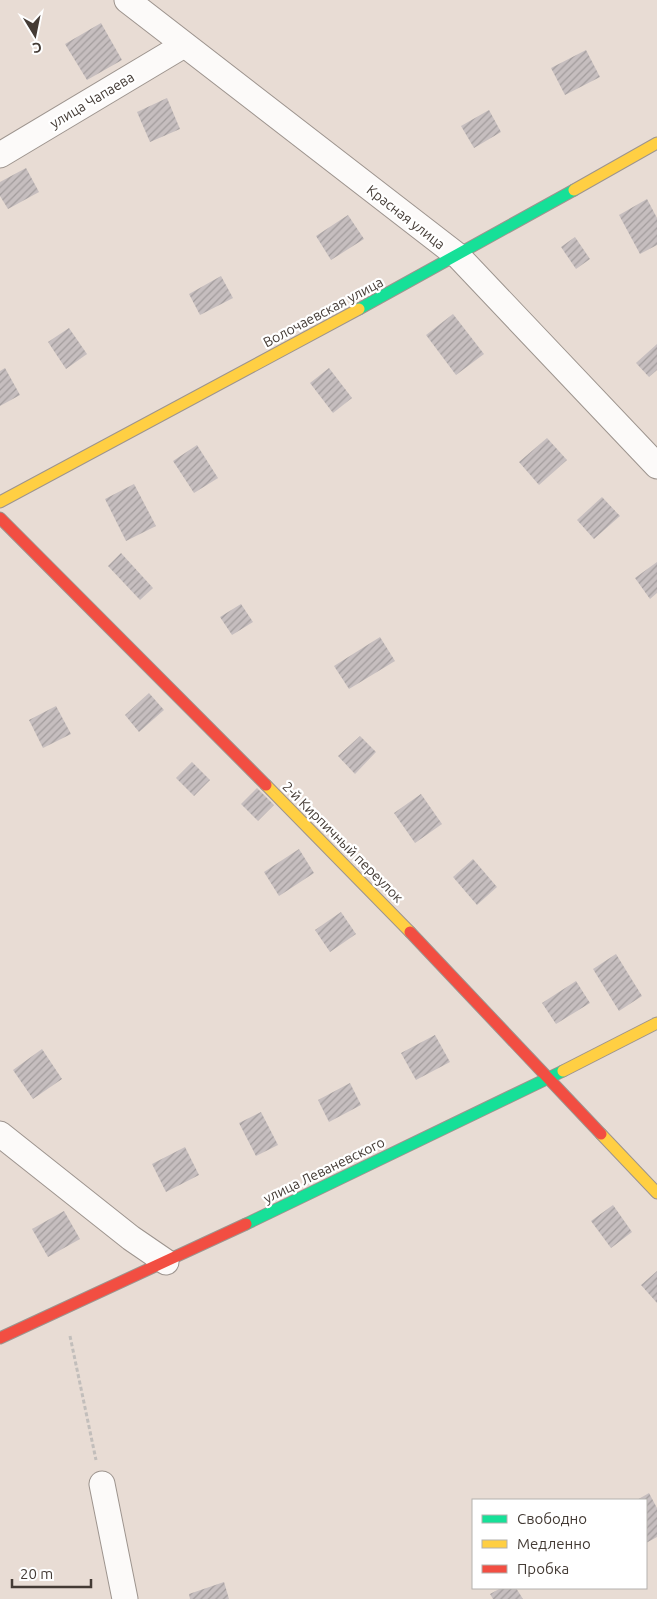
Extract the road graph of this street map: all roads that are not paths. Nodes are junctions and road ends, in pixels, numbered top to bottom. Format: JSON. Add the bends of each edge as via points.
{"nodes":[{"id":1,"x":127,"y":0,"type":"edge"},
{"id":2,"x":184,"y":45,"type":"junction"},
{"id":3,"x":657,"y":143,"type":"edge"},
{"id":4,"x":0,"y":155,"type":"edge"},
{"id":5,"x":458,"y":256,"type":"junction"},
{"id":6,"x":657,"y":466,"type":"edge"},
{"id":7,"x":0,"y":502,"type":"edge"},
{"id":8,"x":0,"y":518,"type":"edge"},
{"id":9,"x":657,"y":1023,"type":"edge"},
{"id":10,"x":550,"y":1079,"type":"junction"},
{"id":11,"x":0,"y":1134,"type":"edge"},
{"id":12,"x":657,"y":1193,"type":"edge"},
{"id":13,"x":166,"y":1262,"type":"junction"},
{"id":14,"x":0,"y":1338,"type":"edge"},
{"id":15,"x":102,"y":1484,"type":"road end"},
{"id":16,"x":126,"y":1599,"type":"edge"}],
"edges":[{"from":1,"to":2,"type":"street","name":"Красная улица"},
{"from":2,"to":4,"type":"street","name":"улица Чапаева"},
{"from":2,"to":5,"type":"street","name":"Красная улица"},
{"from":3,"to":5,"type":"street","name":"Волочаевская улица"},
{"from":5,"to":6,"type":"street","name":"Красная улица"},
{"from":5,"to":7,"type":"street","name":"Волочаевская улица"},
{"from":8,"to":10,"type":"street","name":"2-й Кирпичный переулок","via":[[373,893]]},
{"from":9,"to":10,"type":"street","name":"улица Леваневского"},
{"from":10,"to":12,"type":"street","name":"2-й Кирпичный переулок"},
{"from":10,"to":13,"type":"street","name":"улица Леваневского"},
{"from":11,"to":13,"type":"street"},
{"from":13,"to":14,"type":"street","name":"улица Леваневского"},
{"from":15,"to":16,"type":"street"}]}
